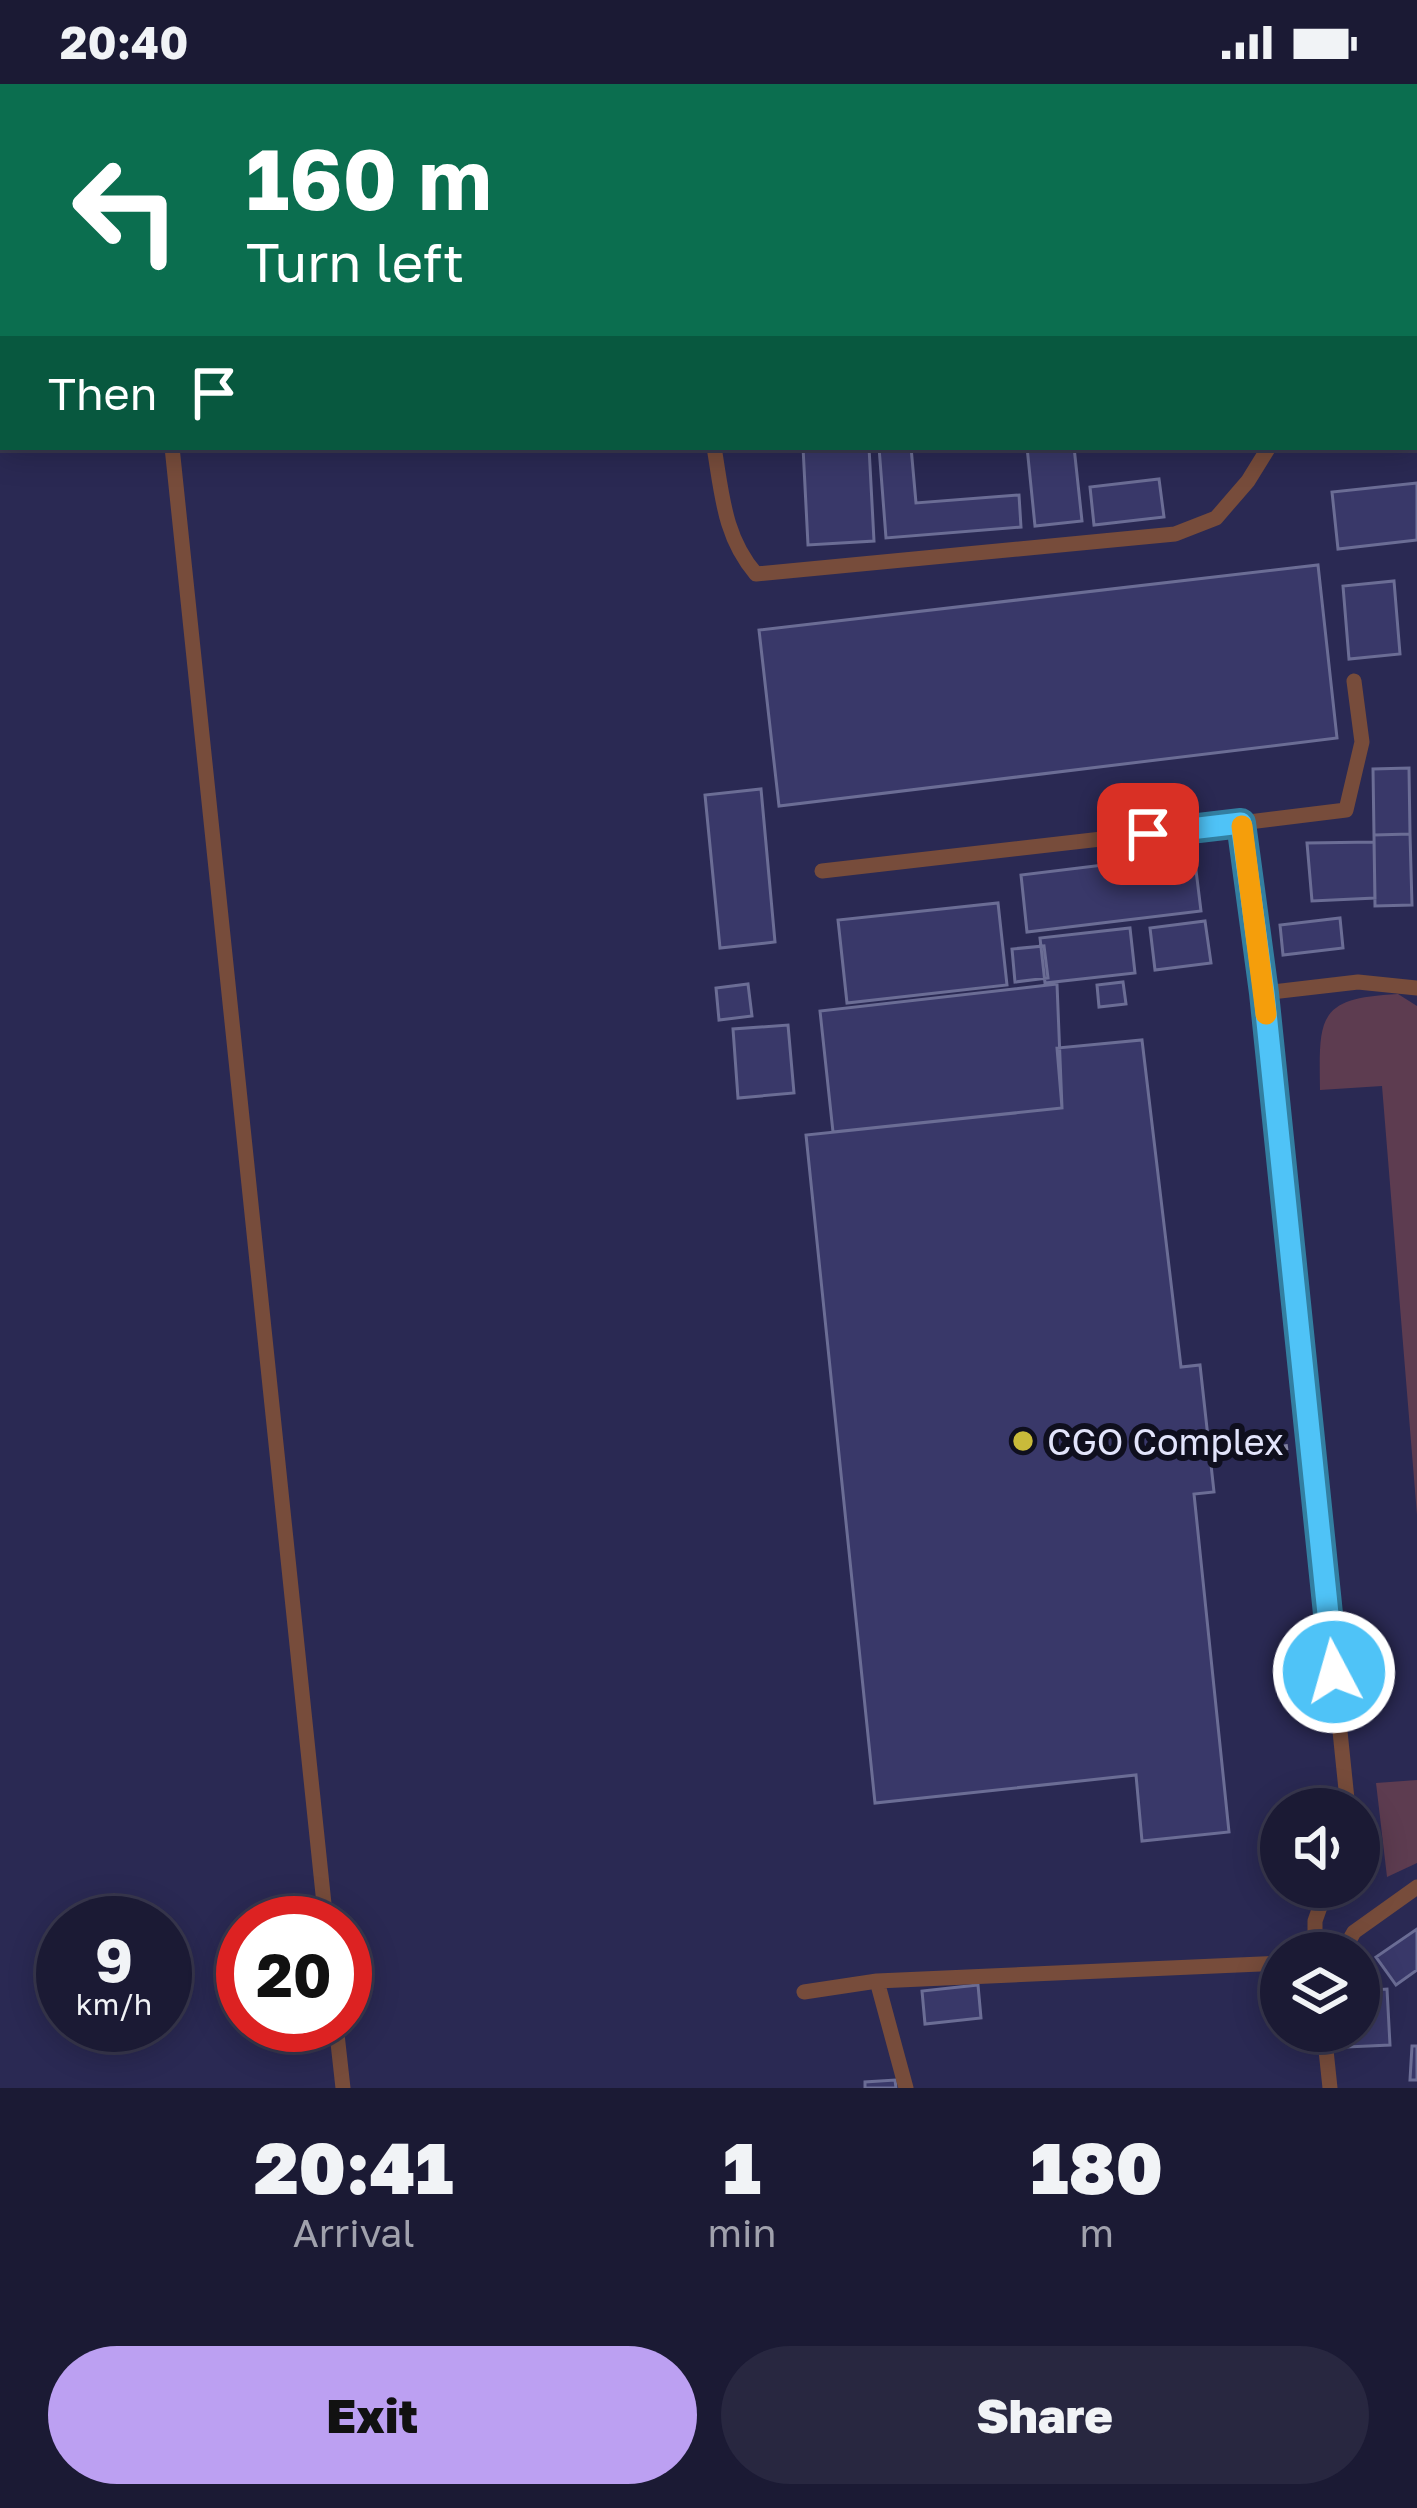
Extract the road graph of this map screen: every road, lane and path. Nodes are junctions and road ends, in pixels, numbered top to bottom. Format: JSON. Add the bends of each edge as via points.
{"nodes":[{"id":1,"x":172,"y":450,"type":"edge"},
{"id":2,"x":714,"y":450,"type":"edge"},
{"id":3,"x":1267,"y":450,"type":"edge"},
{"id":4,"x":1354,"y":681,"type":"dead end"},
{"id":5,"x":1241,"y":823,"type":"junction"},
{"id":6,"x":822,"y":871,"type":"dead end"},
{"id":7,"x":1417,"y":988,"type":"edge"},
{"id":8,"x":1264,"y":993,"type":"junction"},
{"id":9,"x":1310,"y":1444,"type":"junction"},
{"id":10,"x":1210,"y":1458,"type":"dead end"},
{"id":11,"x":1346,"y":1788,"type":"edge"},
{"id":12,"x":1417,"y":1887,"type":"edge"},
{"id":13,"x":323,"y":1896,"type":"edge"},
{"id":14,"x":1354,"y":1932,"type":"edge"},
{"id":15,"x":1260,"y":1964,"type":"edge"},
{"id":16,"x":877,"y":1981,"type":"junction"},
{"id":17,"x":804,"y":1992,"type":"dead end"},
{"id":18,"x":340,"y":2052,"type":"edge"},
{"id":19,"x":1326,"y":2052,"type":"edge"},
{"id":20,"x":343,"y":2088,"type":"edge"},
{"id":21,"x":906,"y":2088,"type":"edge"},
{"id":22,"x":1330,"y":2088,"type":"edge"}],
"edges":[{"from":1,"to":13,"type":"lane"},
{"from":2,"to":3,"type":"lane","via":[[728,529],[756,574],[1174,534],[1216,518]]},
{"from":4,"to":5,"type":"lane","via":[[1362,742],[1346,810]]},
{"from":5,"to":6,"type":"lane"},
{"from":5,"to":8,"type":"lane"},
{"from":7,"to":8,"type":"lane","via":[[1358,982]]},
{"from":8,"to":9,"type":"lane"},
{"from":9,"to":10,"type":"path"},
{"from":9,"to":11,"type":"lane"},
{"from":12,"to":14,"type":"lane"},
{"from":15,"to":16,"type":"lane"},
{"from":16,"to":17,"type":"lane"},
{"from":16,"to":21,"type":"lane"},
{"from":18,"to":20,"type":"lane"},
{"from":19,"to":22,"type":"lane"}]}
